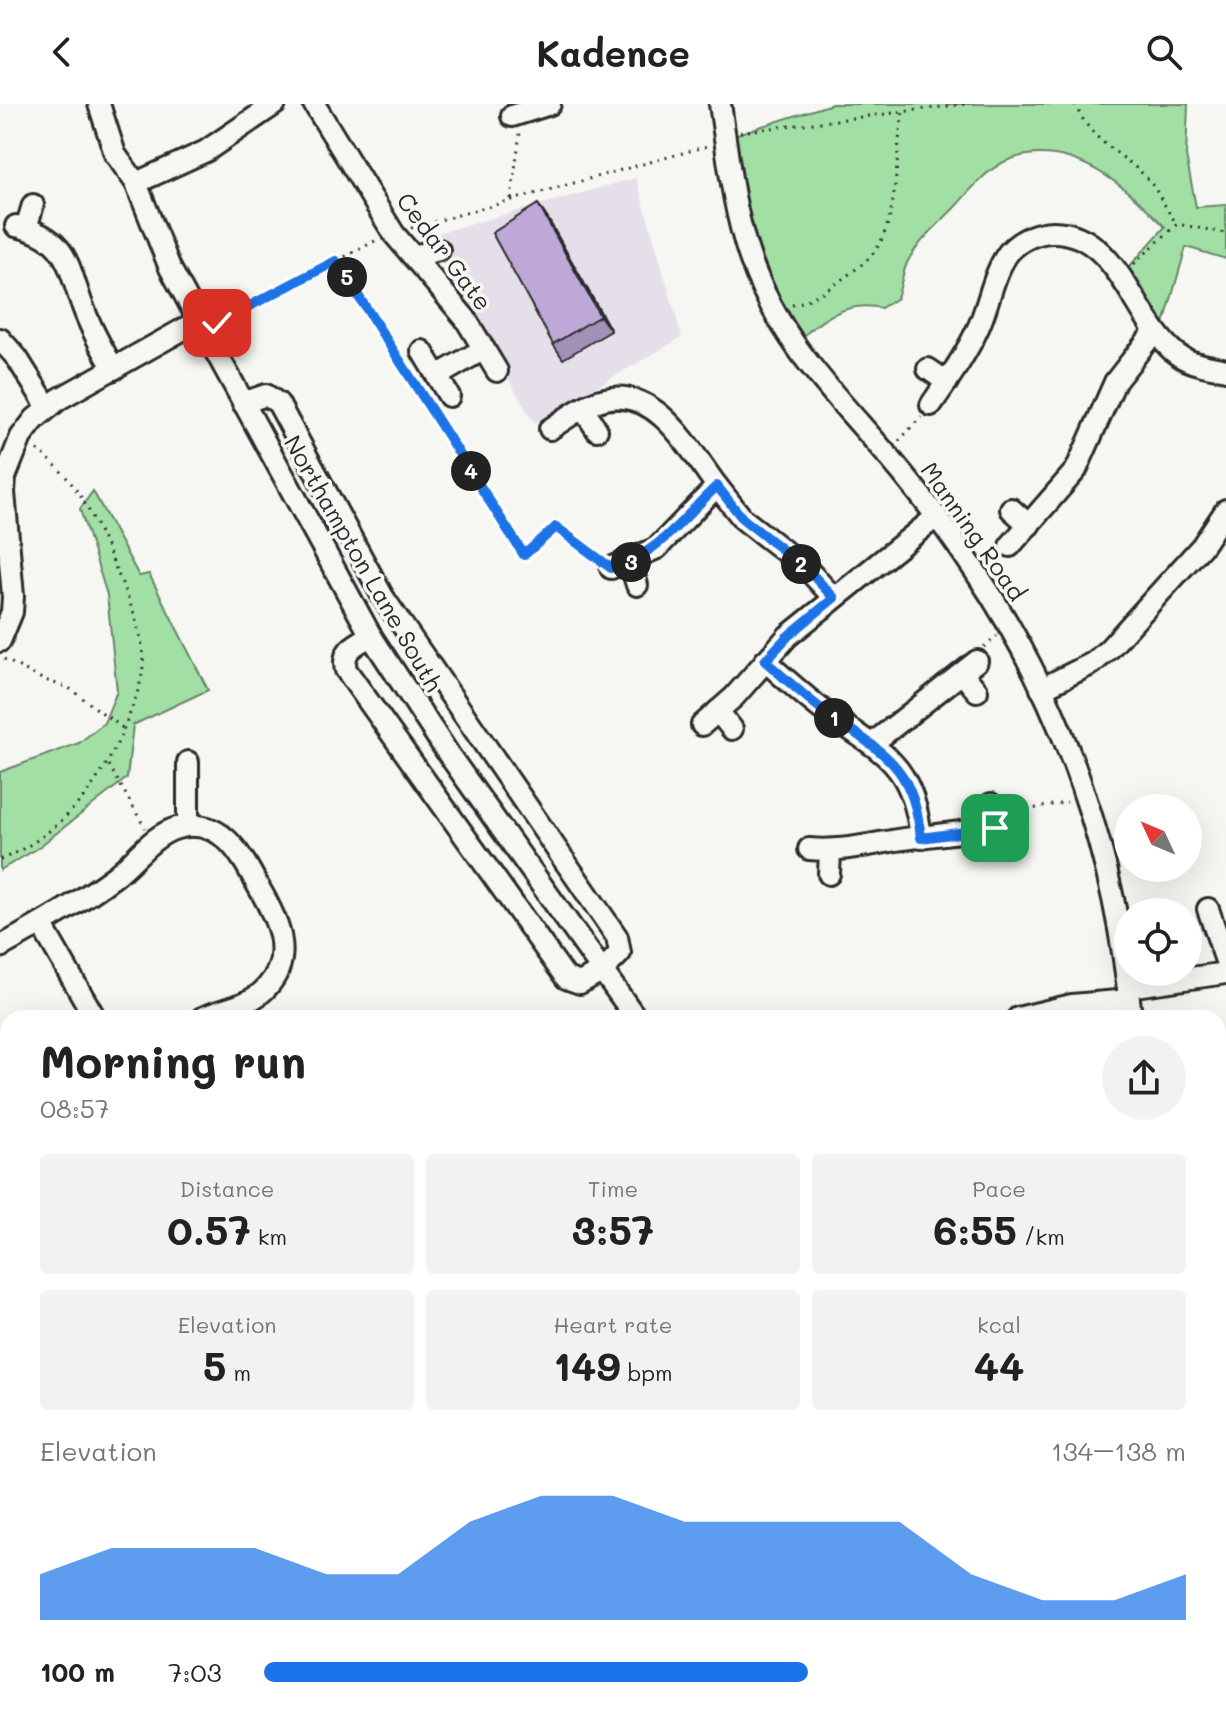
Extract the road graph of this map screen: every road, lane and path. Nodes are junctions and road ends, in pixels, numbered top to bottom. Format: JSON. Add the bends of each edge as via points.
{"nodes":[{"id":1,"x":99,"y":104,"type":"edge"},
{"id":2,"x":275,"y":104,"type":"edge"},
{"id":3,"x":314,"y":104,"type":"edge"},
{"id":4,"x":550,"y":104,"type":"edge"},
{"id":5,"x":720,"y":104,"type":"edge"},
{"id":6,"x":966,"y":104,"type":"edge"},
{"id":7,"x":1075,"y":104,"type":"edge"},
{"id":8,"x":903,"y":112,"type":"junction"},
{"id":9,"x":517,"y":115,"type":"joint"},
{"id":10,"x":725,"y":139,"type":"junction"},
{"id":11,"x":136,"y":183,"type":"junction"},
{"id":12,"x":511,"y":199,"type":"junction"},
{"id":13,"x":33,"y":205,"type":"dead end"},
{"id":14,"x":1177,"y":224,"type":"junction"},
{"id":15,"x":1226,"y":233,"type":"edge"},
{"id":16,"x":394,"y":234,"type":"junction"},
{"id":17,"x":439,"y":250,"type":"dead end"},
{"id":18,"x":413,"y":256,"type":"junction"},
{"id":19,"x":336,"y":261,"type":"junction"},
{"id":20,"x":1121,"y":277,"type":"junction"},
{"id":21,"x":773,"y":309,"type":"junction"},
{"id":22,"x":198,"y":321,"type":"junction"},
{"id":23,"x":1154,"y":332,"type":"junction"},
{"id":24,"x":0,"y":339,"type":"edge"},
{"id":25,"x":209,"y":340,"type":"junction"},
{"id":26,"x":484,"y":349,"type":"junction"},
{"id":27,"x":422,"y":351,"type":"dead end"},
{"id":28,"x":114,"y":369,"type":"junction"},
{"id":29,"x":928,"y":369,"type":"dead end"},
{"id":30,"x":1226,"y":370,"type":"edge"},
{"id":31,"x":497,"y":371,"type":"dead end"},
{"id":32,"x":437,"y":376,"type":"junction"},
{"id":33,"x":947,"y":382,"type":"junction"},
{"id":34,"x":449,"y":396,"type":"dead end"},
{"id":35,"x":243,"y":403,"type":"junction"},
{"id":36,"x":931,"y":405,"type":"joint"},
{"id":37,"x":47,"y":406,"type":"junction"},
{"id":38,"x":583,"y":409,"type":"junction"},
{"id":39,"x":550,"y":429,"type":"dead end"},
{"id":40,"x":597,"y":430,"type":"dead end"},
{"id":41,"x":21,"y":437,"type":"junction"},
{"id":42,"x":886,"y":455,"type":"junction"},
{"id":43,"x":717,"y":486,"type":"junction"},
{"id":44,"x":1011,"y":509,"type":"dead end"},
{"id":45,"x":1226,"y":510,"type":"edge"},
{"id":46,"x":936,"y":517,"type":"junction"},
{"id":47,"x":3,"y":523,"type":"edge"},
{"id":48,"x":1029,"y":525,"type":"junction"},
{"id":49,"x":1010,"y":546,"type":"dead end"},
{"id":50,"x":620,"y":565,"type":"junction"},
{"id":51,"x":637,"y":585,"type":"dead end"},
{"id":52,"x":834,"y":598,"type":"junction"},
{"id":53,"x":1009,"y":626,"type":"junction"},
{"id":54,"x":371,"y":636,"type":"junction"},
{"id":55,"x":0,"y":641,"type":"edge"},
{"id":56,"x":0,"y":657,"type":"edge"},
{"id":57,"x":765,"y":661,"type":"junction"},
{"id":58,"x":970,"y":667,"type":"junction"},
{"id":59,"x":1041,"y":689,"type":"junction"},
{"id":60,"x":977,"y":691,"type":"dead end"},
{"id":61,"x":124,"y":729,"type":"junction"},
{"id":62,"x":732,"y":729,"type":"dead end"},
{"id":63,"x":873,"y":743,"type":"junction"},
{"id":64,"x":188,"y":762,"type":"dead end"},
{"id":65,"x":109,"y":765,"type":"junction"},
{"id":66,"x":1087,"y":798,"type":"junction"},
{"id":67,"x":991,"y":804,"type":"dead end"},
{"id":68,"x":1005,"y":825,"type":"junction"},
{"id":69,"x":188,"y":826,"type":"junction"},
{"id":70,"x":921,"y":838,"type":"junction"},
{"id":71,"x":153,"y":842,"type":"junction"},
{"id":72,"x":809,"y":849,"type":"dead end"},
{"id":73,"x":830,"y":851,"type":"junction"},
{"id":74,"x":0,"y":860,"type":"edge"},
{"id":75,"x":829,"y":874,"type":"dead end"},
{"id":76,"x":1208,"y":909,"type":"dead end"},
{"id":77,"x":41,"y":924,"type":"junction"},
{"id":78,"x":0,"y":947,"type":"edge"},
{"id":79,"x":1226,"y":961,"type":"edge"},
{"id":80,"x":603,"y":970,"type":"junction"},
{"id":81,"x":1226,"y":973,"type":"edge"},
{"id":82,"x":1129,"y":1002,"type":"edge"},
{"id":83,"x":90,"y":1010,"type":"edge"},
{"id":84,"x":225,"y":1010,"type":"edge"},
{"id":85,"x":630,"y":1010,"type":"edge"},
{"id":86,"x":1051,"y":1010,"type":"edge"}],
"edges":[{"from":1,"to":11,"type":"street","name":"Northampton Lane South","via":[[115,154]]},
{"from":2,"to":11,"type":"street","via":[[206,151]]},
{"from":3,"to":16,"type":"street","name":"Cedar Gate"},
{"from":4,"to":9,"type":"street"},
{"from":5,"to":10,"type":"street","name":"Manning Road"},
{"from":6,"to":8,"type":"path"},
{"from":7,"to":14,"type":"path","via":[[1100,143],[1155,187]]},
{"from":8,"to":10,"type":"path","via":[[759,129]]},
{"from":8,"to":21,"type":"path","via":[[881,241],[866,261],[810,301]]},
{"from":9,"to":12,"type":"path"},
{"from":10,"to":12,"type":"path"},
{"from":10,"to":21,"type":"street","name":"Manning Road","via":[[743,235]]},
{"from":11,"to":22,"type":"street","name":"Northampton Lane South","via":[[154,233]]},
{"from":12,"to":16,"type":"path"},
{"from":13,"to":28,"type":"street","via":[[21,227],[44,237],[66,257],[91,328]]},
{"from":14,"to":15,"type":"path"},
{"from":14,"to":20,"type":"path"},
{"from":16,"to":18,"type":"street","name":"Cedar Gate"},
{"from":16,"to":19,"type":"path"},
{"from":17,"to":18,"type":"street"},
{"from":18,"to":26,"type":"street","name":"Cedar Gate"},
{"from":19,"to":25,"type":"path","via":[[217,323],[222,333]]},
{"from":19,"to":50,"type":"path","via":[[524,555],[556,527]]},
{"from":20,"to":23,"type":"street"},
{"from":20,"to":33,"type":"street","via":[[1093,246],[1070,234],[1046,232],[1021,242],[1004,260],[977,331]]},
{"from":21,"to":42,"type":"street","name":"Manning Road","via":[[818,380]]},
{"from":22,"to":25,"type":"street","name":"Northampton Lane South"},
{"from":22,"to":28,"type":"street"},
{"from":23,"to":30,"type":"street","via":[[1177,355]]},
{"from":23,"to":48,"type":"street","via":[[1115,382],[1076,470]]},
{"from":24,"to":37,"type":"street"},
{"from":25,"to":35,"type":"street","name":"Northampton Lane South"},
{"from":26,"to":31,"type":"street","name":"Cedar Gate"},
{"from":26,"to":32,"type":"street","name":"Cedar Gate"},
{"from":27,"to":32,"type":"street"},
{"from":28,"to":37,"type":"street"},
{"from":29,"to":33,"type":"street"},
{"from":32,"to":34,"type":"street"},
{"from":33,"to":36,"type":"street"},
{"from":35,"to":54,"type":"street","name":"Northampton Lane South"},
{"from":35,"to":80,"type":"street","via":[[266,395],[278,403],[390,608],[617,937],[620,953]]},
{"from":36,"to":42,"type":"path"},
{"from":37,"to":41,"type":"street"},
{"from":38,"to":39,"type":"street"},
{"from":38,"to":40,"type":"street"},
{"from":38,"to":43,"type":"street","via":[[608,398],[646,404],[664,418]]},
{"from":41,"to":47,"type":"street","via":[[5,477]]},
{"from":41,"to":61,"type":"path","via":[[77,486],[136,621],[144,656]]},
{"from":42,"to":46,"type":"street","name":"Manning Road"},
{"from":43,"to":50,"type":"street","via":[[657,548]]},
{"from":43,"to":52,"type":"street","via":[[743,519],[807,569]]},
{"from":44,"to":48,"type":"street"},
{"from":45,"to":59,"type":"street","via":[[1202,546],[1109,649]]},
{"from":46,"to":52,"type":"street"},
{"from":46,"to":53,"type":"street","name":"Manning Road"},
{"from":47,"to":55,"type":"street","via":[[13,596]]},
{"from":48,"to":49,"type":"street"},
{"from":50,"to":51,"type":"street"},
{"from":52,"to":57,"type":"street"},
{"from":53,"to":58,"type":"path","via":[[982,648]]},
{"from":53,"to":59,"type":"street","name":"Manning Road"},
{"from":54,"to":80,"type":"street","name":"Northampton Lane South"},
{"from":54,"to":80,"type":"street","via":[[348,650],[346,670],[566,978],[580,983]]},
{"from":56,"to":61,"type":"path","via":[[69,688]]},
{"from":57,"to":62,"type":"street","via":[[710,718]]},
{"from":57,"to":63,"type":"street"},
{"from":58,"to":60,"type":"street"},
{"from":58,"to":63,"type":"street"},
{"from":59,"to":66,"type":"street","name":"Manning Road"},
{"from":61,"to":65,"type":"path"},
{"from":63,"to":70,"type":"street","via":[[909,785]]},
{"from":64,"to":69,"type":"street"},
{"from":65,"to":71,"type":"path"},
{"from":65,"to":74,"type":"path","via":[[68,814]]},
{"from":66,"to":68,"type":"path","via":[[1023,811]]},
{"from":66,"to":82,"type":"street","name":"Manning Road","via":[[1117,911]]},
{"from":67,"to":68,"type":"street"},
{"from":68,"to":70,"type":"street"},
{"from":69,"to":71,"type":"street"},
{"from":69,"to":84,"type":"street","via":[[214,830],[234,845],[281,936],[280,964],[270,985]]},
{"from":70,"to":73,"type":"street"},
{"from":71,"to":77,"type":"street","via":[[114,877]]},
{"from":72,"to":73,"type":"street"},
{"from":73,"to":75,"type":"street"},
{"from":76,"to":79,"type":"street"},
{"from":77,"to":78,"type":"street"},
{"from":77,"to":83,"type":"street"},
{"from":80,"to":85,"type":"street","name":"Northampton Lane South"},
{"from":81,"to":82,"type":"street"},
{"from":82,"to":86,"type":"street"}]}
